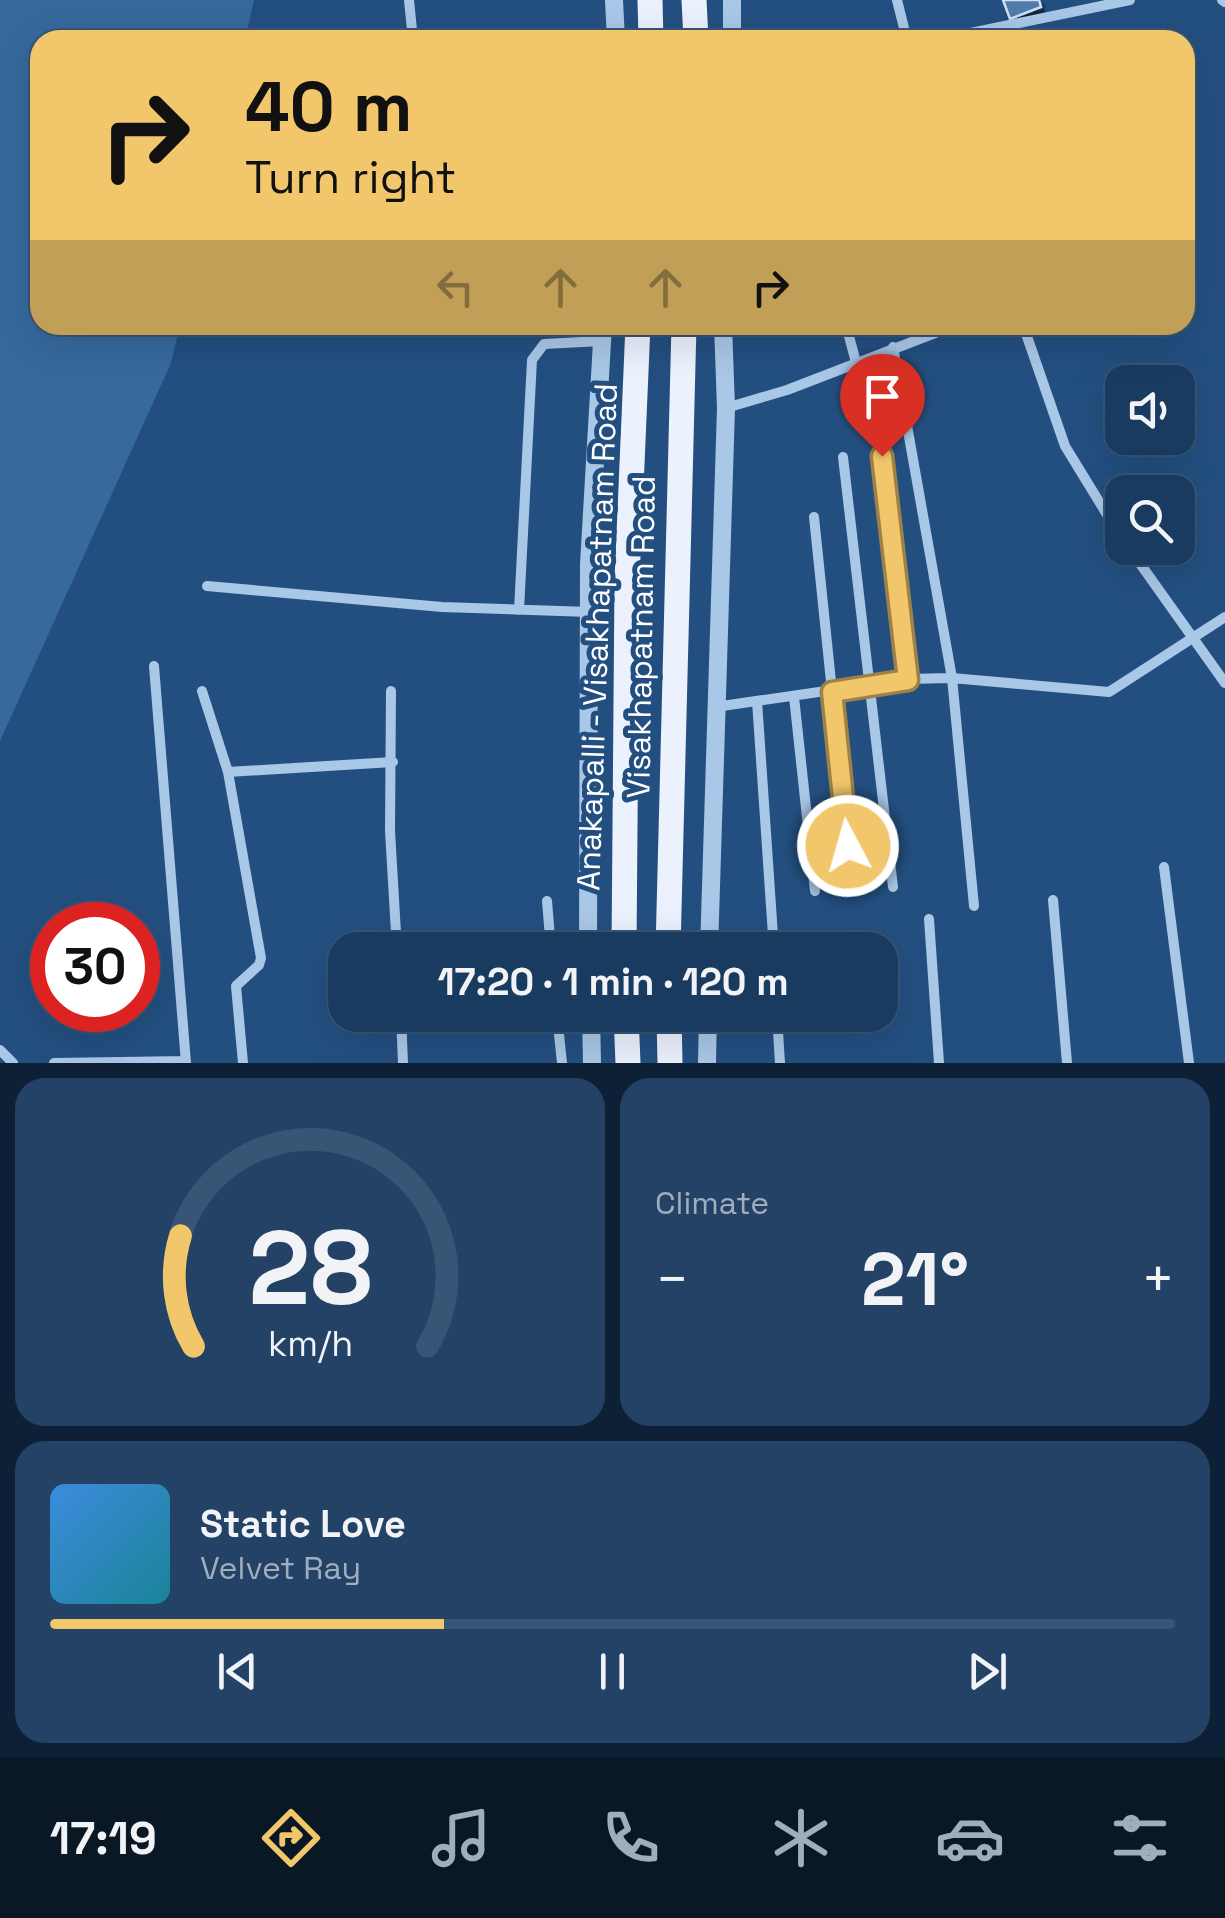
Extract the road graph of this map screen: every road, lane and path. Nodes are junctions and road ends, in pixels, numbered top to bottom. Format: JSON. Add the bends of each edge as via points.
{"nodes":[{"id":1,"x":409,"y":0,"type":"edge"},
{"id":2,"x":614,"y":0,"type":"edge"},
{"id":3,"x":650,"y":0,"type":"edge"},
{"id":4,"x":694,"y":0,"type":"edge"},
{"id":5,"x":732,"y":0,"type":"edge"},
{"id":6,"x":897,"y":0,"type":"edge"},
{"id":7,"x":1130,"y":0,"type":"edge"},
{"id":8,"x":412,"y":30,"type":"edge"},
{"id":9,"x":616,"y":30,"type":"edge"},
{"id":10,"x":651,"y":30,"type":"edge"},
{"id":11,"x":696,"y":30,"type":"edge"},
{"id":12,"x":732,"y":30,"type":"edge"},
{"id":13,"x":904,"y":30,"type":"edge"},
{"id":14,"x":985,"y":30,"type":"edge"},
{"id":15,"x":591,"y":335,"type":"edge"},
{"id":16,"x":602,"y":335,"type":"edge"},
{"id":17,"x":638,"y":335,"type":"edge"},
{"id":18,"x":684,"y":335,"type":"edge"},
{"id":19,"x":723,"y":335,"type":"edge"},
{"id":20,"x":849,"y":335,"type":"edge"},
{"id":21,"x":927,"y":335,"type":"edge"},
{"id":22,"x":1026,"y":335,"type":"edge"},
{"id":23,"x":893,"y":347,"type":"junction"},
{"id":24,"x":857,"y":360,"type":"junction"},
{"id":25,"x":726,"y":408,"type":"junction"},
{"id":26,"x":842,"y":457,"type":"dead end"},
{"id":27,"x":1105,"y":511,"type":"edge"},
{"id":28,"x":814,"y":517,"type":"dead end"},
{"id":29,"x":1141,"y":565,"type":"edge"},
{"id":30,"x":207,"y":586,"type":"dead end"},
{"id":31,"x":519,"y":610,"type":"junction"},
{"id":32,"x":590,"y":612,"type":"junction"},
{"id":33,"x":1225,"y":617,"type":"edge"},
{"id":34,"x":1195,"y":639,"type":"junction"},
{"id":35,"x":154,"y":666,"type":"dead end"},
{"id":36,"x":952,"y":678,"type":"junction"},
{"id":37,"x":908,"y":680,"type":"junction"},
{"id":38,"x":1225,"y":683,"type":"edge"},
{"id":39,"x":869,"y":685,"type":"junction"},
{"id":40,"x":391,"y":690,"type":"dead end"},
{"id":41,"x":202,"y":691,"type":"dead end"},
{"id":42,"x":832,"y":692,"type":"junction"},
{"id":43,"x":794,"y":697,"type":"junction"},
{"id":44,"x":757,"y":701,"type":"junction"},
{"id":45,"x":714,"y":708,"type":"junction"},
{"id":46,"x":394,"y":762,"type":"junction"},
{"id":47,"x":228,"y":772,"type":"junction"},
{"id":48,"x":848,"y":846,"type":"dead end"},
{"id":49,"x":1164,"y":867,"type":"dead end"},
{"id":50,"x":893,"y":887,"type":"dead end"},
{"id":51,"x":815,"y":891,"type":"dead end"},
{"id":52,"x":1053,"y":900,"type":"dead end"},
{"id":53,"x":547,"y":901,"type":"dead end"},
{"id":54,"x":974,"y":906,"type":"dead end"},
{"id":55,"x":928,"y":918,"type":"dead end"},
{"id":56,"x":396,"y":932,"type":"edge"},
{"id":57,"x":550,"y":932,"type":"edge"},
{"id":58,"x":588,"y":932,"type":"edge"},
{"id":59,"x":624,"y":932,"type":"edge"},
{"id":60,"x":668,"y":932,"type":"edge"},
{"id":61,"x":709,"y":932,"type":"edge"},
{"id":62,"x":773,"y":932,"type":"edge"},
{"id":63,"x":402,"y":1032,"type":"edge"},
{"id":64,"x":559,"y":1032,"type":"edge"},
{"id":65,"x":591,"y":1032,"type":"edge"},
{"id":66,"x":627,"y":1032,"type":"edge"},
{"id":67,"x":669,"y":1032,"type":"edge"},
{"id":68,"x":708,"y":1032,"type":"edge"},
{"id":69,"x":778,"y":1032,"type":"edge"},
{"id":70,"x":0,"y":1050,"type":"edge"},
{"id":71,"x":186,"y":1062,"type":"edge"},
{"id":72,"x":13,"y":1063,"type":"edge"},
{"id":73,"x":54,"y":1063,"type":"edge"},
{"id":74,"x":243,"y":1063,"type":"edge"},
{"id":75,"x":403,"y":1063,"type":"edge"},
{"id":76,"x":562,"y":1063,"type":"edge"},
{"id":77,"x":592,"y":1063,"type":"edge"},
{"id":78,"x":628,"y":1063,"type":"edge"},
{"id":79,"x":670,"y":1063,"type":"edge"},
{"id":80,"x":707,"y":1063,"type":"edge"},
{"id":81,"x":780,"y":1063,"type":"edge"},
{"id":82,"x":939,"y":1063,"type":"edge"},
{"id":83,"x":1068,"y":1063,"type":"edge"},
{"id":84,"x":1189,"y":1063,"type":"edge"}],
"edges":[{"from":1,"to":8,"type":"street"},
{"from":2,"to":9,"type":"street"},
{"from":3,"to":10,"type":"main road"},
{"from":4,"to":11,"type":"main road"},
{"from":5,"to":12,"type":"street"},
{"from":6,"to":13,"type":"street"},
{"from":7,"to":14,"type":"street"},
{"from":15,"to":31,"type":"street","via":[[544,344],[532,360]]},
{"from":16,"to":32,"type":"street"},
{"from":17,"to":59,"type":"main road","name":"Anakapalli - Visakhapatnam Road"},
{"from":18,"to":60,"type":"main road","name":"Visakhapatnam Road"},
{"from":19,"to":25,"type":"street"},
{"from":20,"to":24,"type":"street"},
{"from":21,"to":23,"type":"street"},
{"from":22,"to":27,"type":"street","via":[[1065,446]]},
{"from":23,"to":24,"type":"street"},
{"from":23,"to":36,"type":"street"},
{"from":24,"to":25,"type":"street"},
{"from":24,"to":37,"type":"street","via":[[882,456]]},
{"from":25,"to":45,"type":"street"},
{"from":26,"to":39,"type":"street"},
{"from":28,"to":42,"type":"street"},
{"from":29,"to":34,"type":"street"},
{"from":30,"to":31,"type":"street"},
{"from":31,"to":32,"type":"street"},
{"from":32,"to":58,"type":"street"},
{"from":33,"to":34,"type":"street"},
{"from":34,"to":36,"type":"street","via":[[1109,692]]},
{"from":34,"to":38,"type":"street"},
{"from":35,"to":71,"type":"street"},
{"from":36,"to":37,"type":"street"},
{"from":36,"to":54,"type":"street"},
{"from":37,"to":39,"type":"street"},
{"from":39,"to":42,"type":"street"},
{"from":39,"to":50,"type":"street"},
{"from":40,"to":46,"type":"street"},
{"from":41,"to":47,"type":"street"},
{"from":42,"to":43,"type":"street"},
{"from":42,"to":48,"type":"street"},
{"from":43,"to":44,"type":"street"},
{"from":43,"to":51,"type":"street"},
{"from":44,"to":45,"type":"street"},
{"from":44,"to":62,"type":"street"},
{"from":45,"to":61,"type":"street"},
{"from":46,"to":47,"type":"street"},
{"from":46,"to":56,"type":"street"},
{"from":47,"to":74,"type":"street","via":[[260,958],[236,986]]},
{"from":49,"to":84,"type":"street"},
{"from":52,"to":83,"type":"street"},
{"from":53,"to":57,"type":"street"},
{"from":55,"to":82,"type":"street"},
{"from":63,"to":75,"type":"street"},
{"from":64,"to":76,"type":"street"},
{"from":65,"to":77,"type":"street"},
{"from":66,"to":78,"type":"main road"},
{"from":67,"to":79,"type":"main road"},
{"from":68,"to":80,"type":"street"},
{"from":69,"to":81,"type":"street"},
{"from":70,"to":72,"type":"street"},
{"from":71,"to":73,"type":"street"}]}
